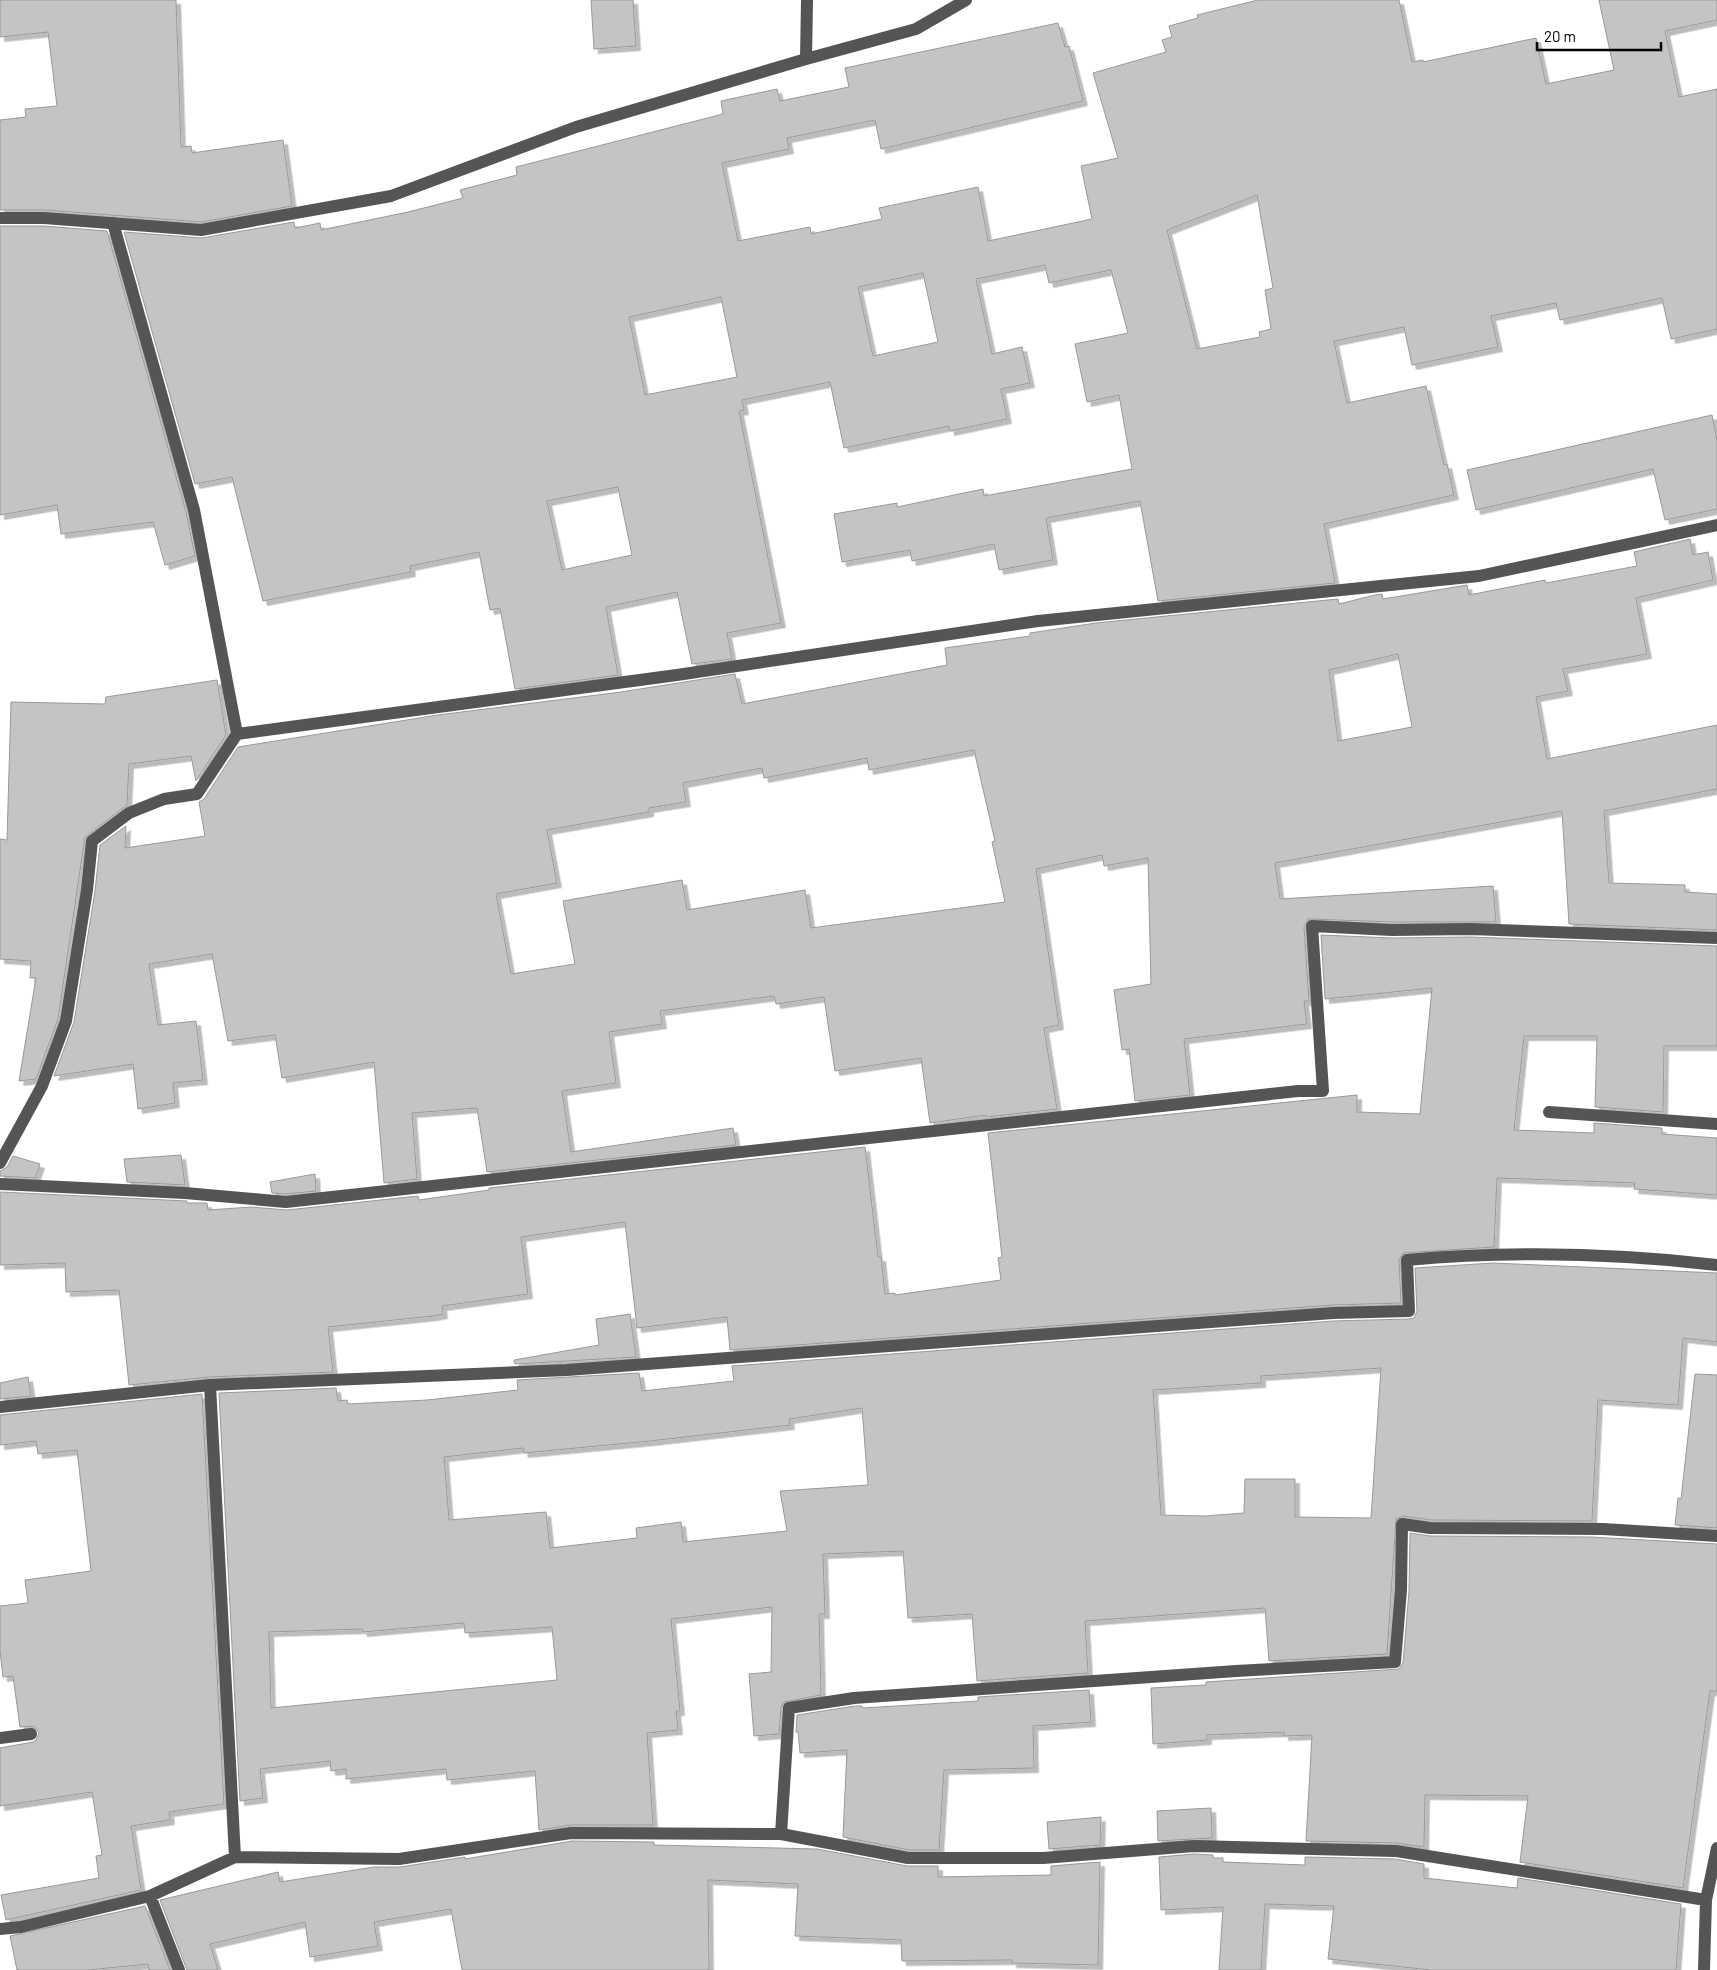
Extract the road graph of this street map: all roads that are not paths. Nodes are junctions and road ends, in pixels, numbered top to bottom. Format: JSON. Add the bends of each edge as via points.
{"nodes":[{"id":1,"x":807,"y":0,"type":"edge"},
{"id":2,"x":966,"y":0,"type":"edge"},
{"id":3,"x":806,"y":59,"type":"junction"},
{"id":4,"x":0,"y":218,"type":"edge"},
{"id":5,"x":113,"y":224,"type":"junction"},
{"id":6,"x":1717,"y":525,"type":"edge"},
{"id":7,"x":237,"y":734,"type":"junction"},
{"id":8,"x":1717,"y":938,"type":"edge"},
{"id":9,"x":1549,"y":1112,"type":"dead end"},
{"id":10,"x":1717,"y":1124,"type":"edge"},
{"id":11,"x":0,"y":1163,"type":"edge"},
{"id":12,"x":0,"y":1184,"type":"edge"},
{"id":13,"x":1717,"y":1265,"type":"edge"},
{"id":14,"x":210,"y":1385,"type":"junction"},
{"id":15,"x":0,"y":1407,"type":"edge"},
{"id":16,"x":1717,"y":1536,"type":"edge"},
{"id":17,"x":31,"y":1734,"type":"dead end"},
{"id":18,"x":0,"y":1738,"type":"edge"},
{"id":19,"x":781,"y":1834,"type":"junction"},
{"id":20,"x":1717,"y":1848,"type":"edge"},
{"id":21,"x":235,"y":1857,"type":"junction"},
{"id":22,"x":150,"y":1896,"type":"junction"},
{"id":23,"x":1706,"y":1900,"type":"junction"},
{"id":24,"x":0,"y":1929,"type":"edge"},
{"id":25,"x":179,"y":1970,"type":"edge"},
{"id":26,"x":1704,"y":1970,"type":"edge"}],
"edges":[{"from":1,"to":3,"type":"street"},
{"from":2,"to":3,"type":"street","via":[[916,29]]},
{"from":3,"to":5,"type":"street","via":[[576,126],[391,196],[201,230]]},
{"from":4,"to":5,"type":"street"},
{"from":5,"to":7,"type":"street","via":[[194,510]]},
{"from":6,"to":7,"type":"street","via":[[1479,576],[1038,621],[676,675]]},
{"from":7,"to":11,"type":"street","via":[[196,794],[164,799],[129,813],[92,841],[88,890],[66,1021],[42,1086]]},
{"from":8,"to":12,"type":"street","via":[[1312,926],[1323,1091],[1298,1090],[286,1202],[185,1193]]},
{"from":9,"to":10,"type":"street"},
{"from":13,"to":14,"type":"street","via":[[1676,1260],[1534,1255],[1424,1258],[1407,1260],[1409,1311],[1333,1313],[567,1370]]},
{"from":14,"to":15,"type":"street"},
{"from":14,"to":21,"type":"street"},
{"from":16,"to":19,"type":"street","via":[[1603,1529],[1430,1528],[1402,1524],[1395,1662],[864,1697],[789,1708]]},
{"from":17,"to":18,"type":"street"},
{"from":19,"to":21,"type":"street","via":[[571,1833],[399,1859]]},
{"from":19,"to":23,"type":"street","via":[[908,1858],[1044,1858],[1194,1846],[1396,1851]]},
{"from":20,"to":23,"type":"street"},
{"from":21,"to":22,"type":"street"},
{"from":22,"to":24,"type":"street","via":[[21,1927]]},
{"from":22,"to":25,"type":"street"},
{"from":23,"to":26,"type":"street"}]}
